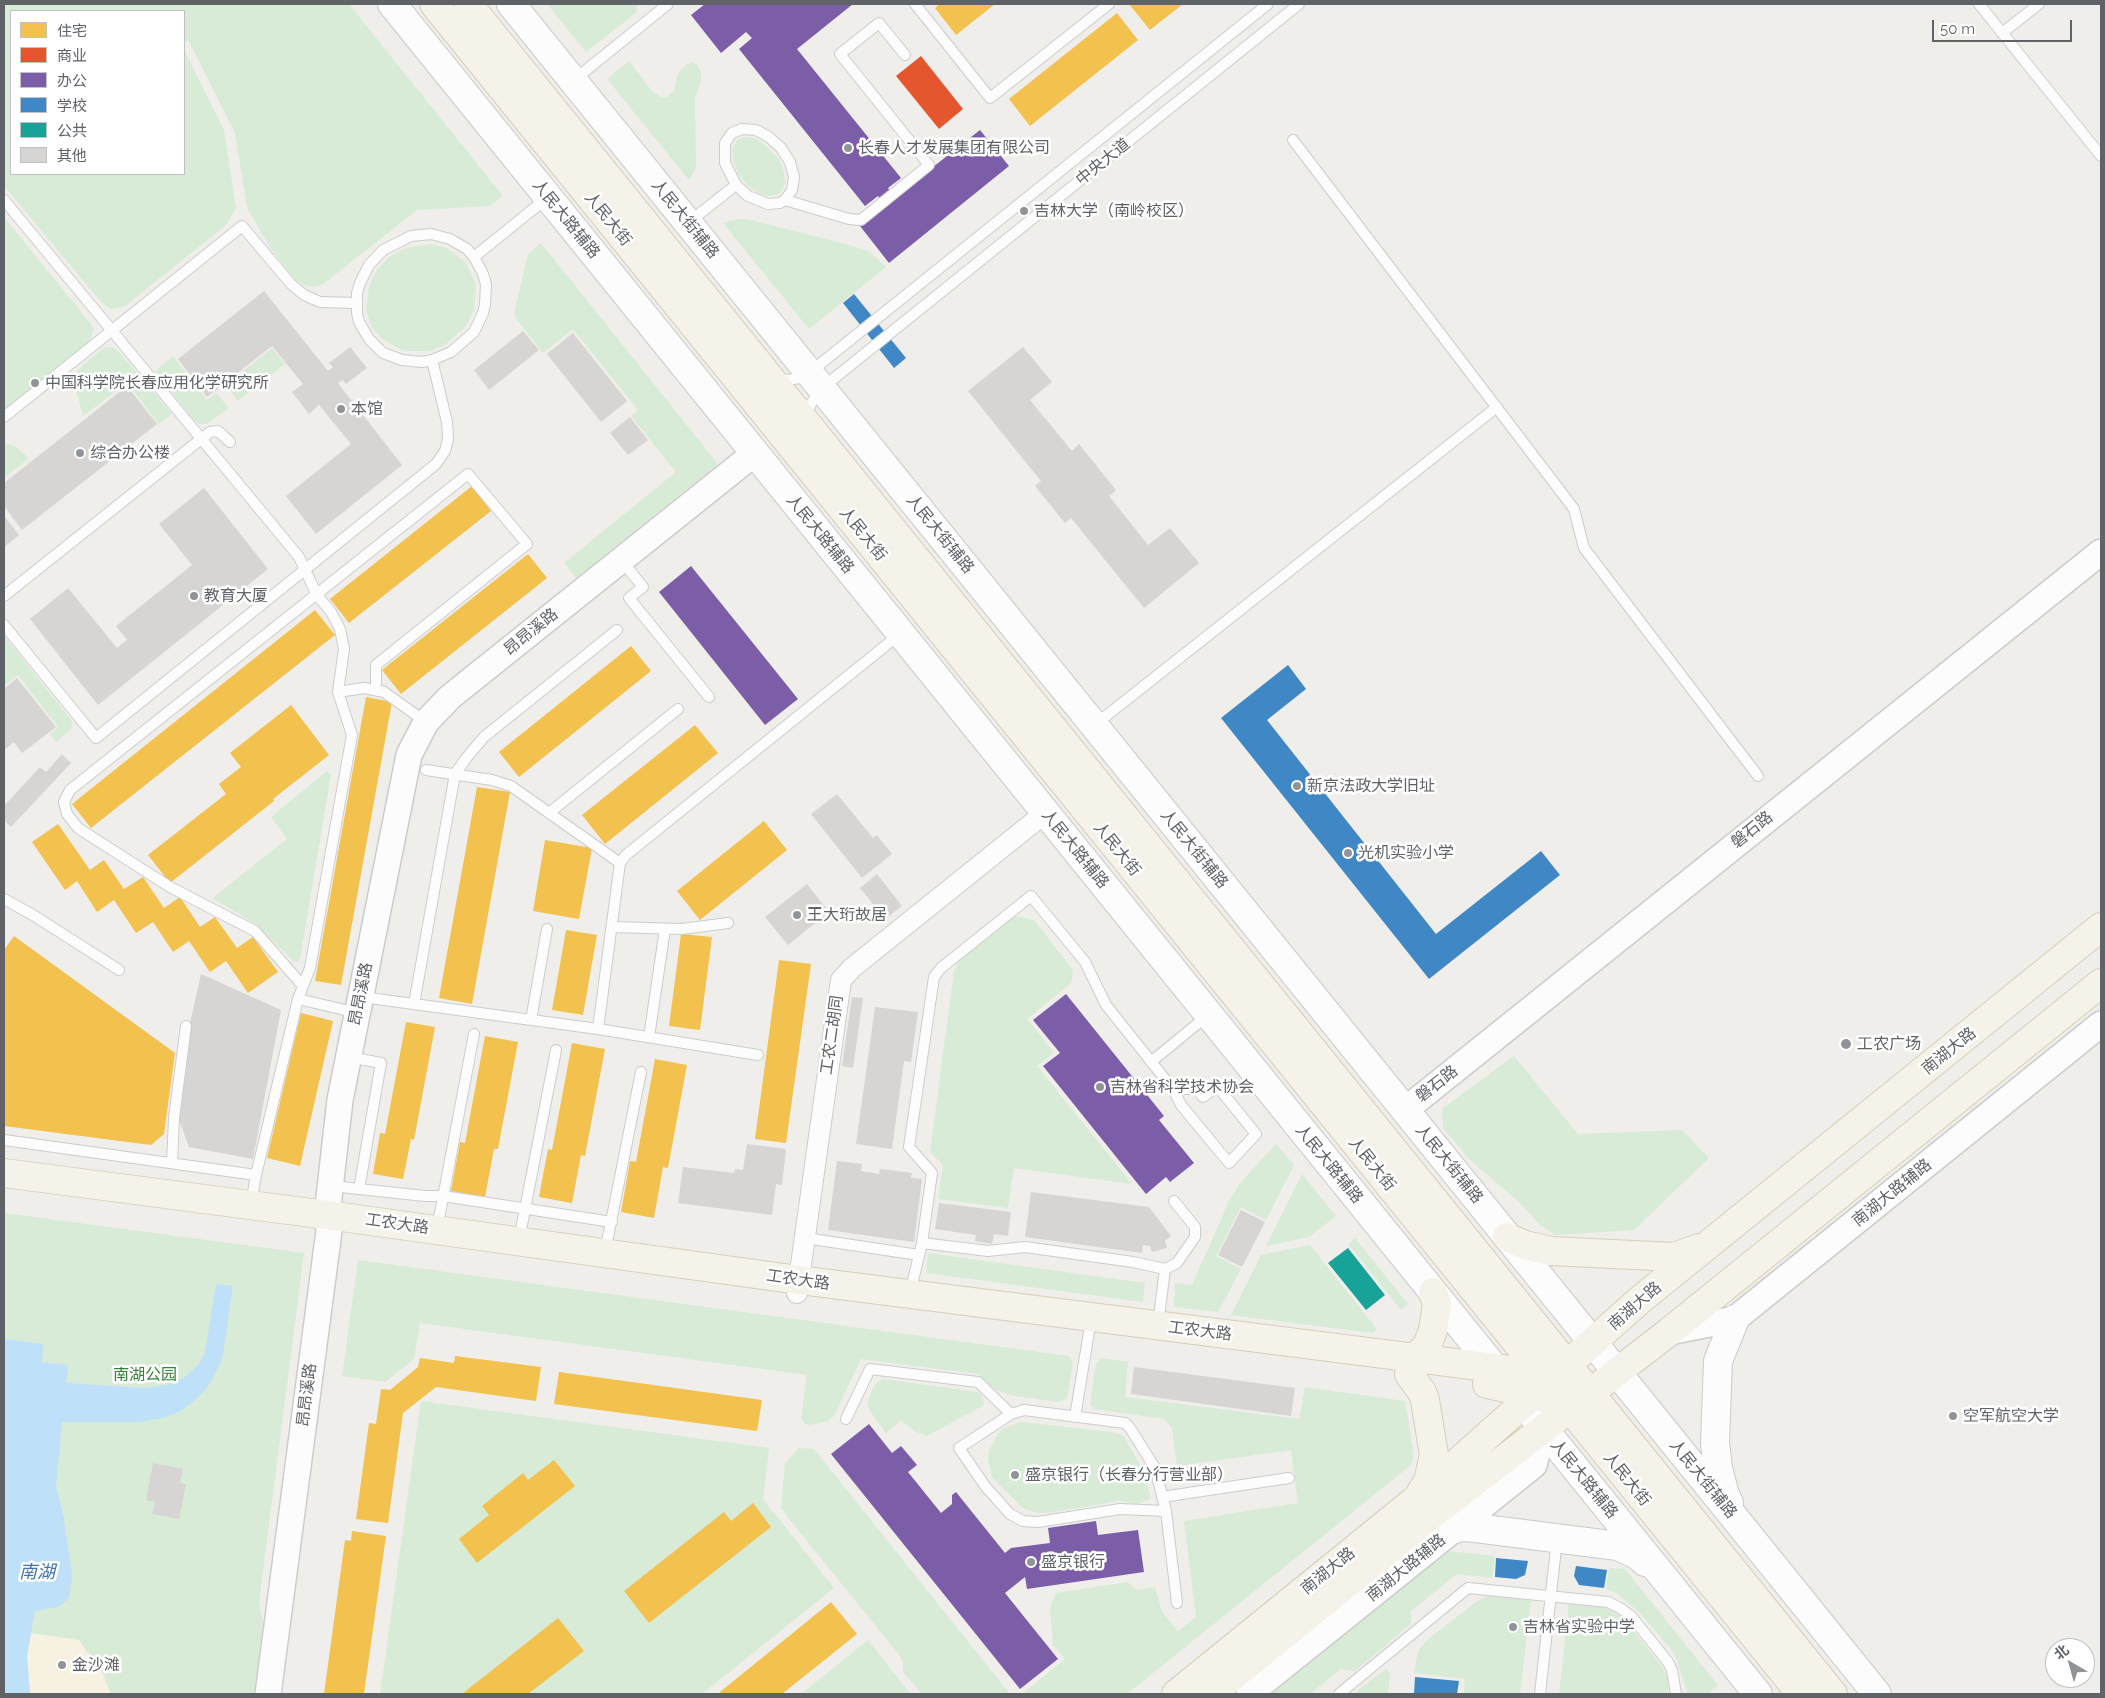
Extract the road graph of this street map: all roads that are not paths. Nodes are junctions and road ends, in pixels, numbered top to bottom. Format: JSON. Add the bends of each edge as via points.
{"nodes":[{"id":1,"x":392,"y":4,"type":"edge"},
{"id":2,"x":434,"y":4,"type":"edge"},
{"id":3,"x":468,"y":4,"type":"edge"},
{"id":4,"x":511,"y":4,"type":"edge"},
{"id":5,"x":668,"y":4,"type":"edge"},
{"id":6,"x":915,"y":4,"type":"edge"},
{"id":7,"x":1109,"y":4,"type":"edge"},
{"id":8,"x":1268,"y":4,"type":"edge"},
{"id":9,"x":1299,"y":4,"type":"edge"},
{"id":10,"x":1979,"y":4,"type":"edge"},
{"id":11,"x":2038,"y":4,"type":"edge"},
{"id":12,"x":2002,"y":33,"type":"junction"},
{"id":13,"x":905,"y":56,"type":"dead end"},
{"id":14,"x":573,"y":80,"type":"junction"},
{"id":15,"x":1293,"y":140,"type":"dead end"},
{"id":16,"x":2101,"y":156,"type":"edge"},
{"id":17,"x":736,"y":185,"type":"junction"},
{"id":18,"x":548,"y":197,"type":"junction"},
{"id":19,"x":4,"y":200,"type":"edge"},
{"id":20,"x":785,"y":200,"type":"junction"},
{"id":21,"x":688,"y":223,"type":"junction"},
{"id":22,"x":474,"y":257,"type":"junction"},
{"id":23,"x":356,"y":303,"type":"junction"},
{"id":24,"x":111,"y":330,"type":"junction"},
{"id":25,"x":432,"y":360,"type":"junction"},
{"id":26,"x":767,"y":373,"type":"junction"},
{"id":27,"x":815,"y":380,"type":"junction"},
{"id":28,"x":1497,"y":407,"type":"junction"},
{"id":29,"x":4,"y":417,"type":"edge"},
{"id":30,"x":808,"y":424,"type":"junction"},
{"id":31,"x":201,"y":438,"type":"junction"},
{"id":32,"x":230,"y":442,"type":"dead end"},
{"id":33,"x":755,"y":453,"type":"junction"},
{"id":34,"x":2101,"y":552,"type":"edge"},
{"id":35,"x":622,"y":560,"type":"junction"},
{"id":36,"x":305,"y":570,"type":"junction"},
{"id":37,"x":317,"y":595,"type":"junction"},
{"id":38,"x":4,"y":596,"type":"edge"},
{"id":39,"x":4,"y":625,"type":"edge"},
{"id":40,"x":618,"y":630,"type":"dead end"},
{"id":41,"x":901,"y":634,"type":"junction"},
{"id":42,"x":376,"y":690,"type":"junction"},
{"id":43,"x":338,"y":692,"type":"junction"},
{"id":44,"x":709,"y":697,"type":"dead end"},
{"id":45,"x":678,"y":709,"type":"dead end"},
{"id":46,"x":426,"y":722,"type":"junction"},
{"id":47,"x":1092,"y":723,"type":"junction"},
{"id":48,"x":426,"y":770,"type":"dead end"},
{"id":49,"x":455,"y":774,"type":"junction"},
{"id":50,"x":1758,"y":776,"type":"dead end"},
{"id":51,"x":548,"y":813,"type":"junction"},
{"id":52,"x":1046,"y":813,"type":"junction"},
{"id":53,"x":620,"y":863,"type":"junction"},
{"id":54,"x":4,"y":899,"type":"edge"},
{"id":55,"x":728,"y":923,"type":"dead end"},
{"id":56,"x":612,"y":927,"type":"junction"},
{"id":57,"x":2101,"y":927,"type":"edge"},
{"id":58,"x":547,"y":928,"type":"dead end"},
{"id":59,"x":665,"y":928,"type":"junction"},
{"id":60,"x":118,"y":970,"type":"dead end"},
{"id":61,"x":2101,"y":983,"type":"edge"},
{"id":62,"x":303,"y":986,"type":"junction"},
{"id":63,"x":298,"y":999,"type":"junction"},
{"id":64,"x":414,"y":1004,"type":"junction"},
{"id":65,"x":359,"y":1005,"type":"junction"},
{"id":66,"x":1208,"y":1014,"type":"junction"},
{"id":67,"x":532,"y":1020,"type":"junction"},
{"id":68,"x":2101,"y":1024,"type":"edge"},
{"id":69,"x":186,"y":1026,"type":"dead end"},
{"id":70,"x":598,"y":1029,"type":"junction"},
{"id":71,"x":474,"y":1034,"type":"dead end"},
{"id":72,"x":649,"y":1037,"type":"junction"},
{"id":73,"x":556,"y":1050,"type":"dead end"},
{"id":74,"x":758,"y":1055,"type":"dead end"},
{"id":75,"x":349,"y":1057,"type":"junction"},
{"id":76,"x":1151,"y":1062,"type":"junction"},
{"id":77,"x":641,"y":1072,"type":"dead end"},
{"id":78,"x":1173,"y":1089,"type":"junction"},
{"id":79,"x":1405,"y":1110,"type":"junction"},
{"id":80,"x":4,"y":1140,"type":"edge"},
{"id":81,"x":172,"y":1163,"type":"junction"},
{"id":82,"x":4,"y":1173,"type":"edge"},
{"id":83,"x":256,"y":1175,"type":"junction"},
{"id":84,"x":330,"y":1186,"type":"junction"},
{"id":85,"x":4,"y":1188,"type":"edge"},
{"id":86,"x":358,"y":1189,"type":"junction"},
{"id":87,"x":442,"y":1196,"type":"junction"},
{"id":88,"x":1174,"y":1200,"type":"dead end"},
{"id":89,"x":251,"y":1205,"type":"junction"},
{"id":90,"x":526,"y":1209,"type":"junction"},
{"id":91,"x":612,"y":1222,"type":"junction"},
{"id":92,"x":328,"y":1223,"type":"junction"},
{"id":93,"x":436,"y":1230,"type":"junction"},
{"id":94,"x":1507,"y":1237,"type":"junction"},
{"id":95,"x":804,"y":1238,"type":"junction"},
{"id":96,"x":519,"y":1241,"type":"junction"},
{"id":97,"x":1712,"y":1242,"type":"junction"},
{"id":98,"x":922,"y":1243,"type":"junction"},
{"id":99,"x":605,"y":1253,"type":"junction"},
{"id":100,"x":919,"y":1255,"type":"junction"},
{"id":101,"x":1165,"y":1269,"type":"junction"},
{"id":102,"x":798,"y":1286,"type":"junction"},
{"id":103,"x":1432,"y":1292,"type":"junction"},
{"id":104,"x":910,"y":1294,"type":"junction"},
{"id":105,"x":1735,"y":1319,"type":"junction"},
{"id":106,"x":1158,"y":1326,"type":"junction"},
{"id":107,"x":1090,"y":1332,"type":"junction"},
{"id":108,"x":1668,"y":1332,"type":"junction"},
{"id":109,"x":1592,"y":1342,"type":"junction"},
{"id":110,"x":1411,"y":1366,"type":"junction"},
{"id":111,"x":1617,"y":1372,"type":"junction"},
{"id":112,"x":1534,"y":1382,"type":"junction"},
{"id":113,"x":1580,"y":1401,"type":"junction"},
{"id":114,"x":1011,"y":1414,"type":"junction"},
{"id":115,"x":1075,"y":1417,"type":"junction"},
{"id":116,"x":846,"y":1419,"type":"dead end"},
{"id":117,"x":1543,"y":1429,"type":"junction"},
{"id":118,"x":1289,"y":1478,"type":"dead end"},
{"id":119,"x":1162,"y":1497,"type":"junction"},
{"id":120,"x":1414,"y":1501,"type":"junction"},
{"id":121,"x":1166,"y":1511,"type":"junction"},
{"id":122,"x":1743,"y":1528,"type":"junction"},
{"id":123,"x":1455,"y":1529,"type":"junction"},
{"id":124,"x":1557,"y":1538,"type":"junction"},
{"id":125,"x":1666,"y":1580,"type":"junction"},
{"id":126,"x":1550,"y":1596,"type":"junction"},
{"id":127,"x":1177,"y":1604,"type":"dead end"},
{"id":128,"x":268,"y":1694,"type":"edge"},
{"id":129,"x":1176,"y":1694,"type":"edge"},
{"id":130,"x":1210,"y":1694,"type":"edge"},
{"id":131,"x":1249,"y":1694,"type":"edge"},
{"id":132,"x":1339,"y":1694,"type":"edge"},
{"id":133,"x":1540,"y":1694,"type":"edge"},
{"id":134,"x":1676,"y":1694,"type":"edge"},
{"id":135,"x":1758,"y":1694,"type":"edge"},
{"id":136,"x":1801,"y":1694,"type":"edge"},
{"id":137,"x":1833,"y":1694,"type":"edge"},
{"id":138,"x":1877,"y":1694,"type":"edge"}],
"edges":[{"from":1,"to":18,"type":"main road","name":"人民大路辅路"},
{"from":2,"to":112,"type":"main road","name":"人民大街"},
{"from":3,"to":26,"type":"main road","name":"人民大街"},
{"from":4,"to":14,"type":"main road","name":"人民大街辅路"},
{"from":5,"to":14,"type":"lane"},
{"from":6,"to":7,"type":"lane","via":[[990,98]]},
{"from":8,"to":27,"type":"lane","name":"中央大道"},
{"from":9,"to":27,"type":"lane","name":"中央大道"},
{"from":10,"to":12,"type":"lane"},
{"from":11,"to":12,"type":"lane"},
{"from":12,"to":16,"type":"lane"},
{"from":13,"to":20,"type":"lane","via":[[879,23],[840,54],[929,165],[861,220]]},
{"from":14,"to":21,"type":"main road","name":"人民大街辅路"},
{"from":15,"to":28,"type":"lane"},
{"from":17,"to":20,"type":"lane","via":[[761,203],[774,204]]},
{"from":17,"to":20,"type":"lane","via":[[725,163],[725,143],[737,130],[756,130],[776,142],[790,162],[793,184]]},
{"from":17,"to":21,"type":"lane"},
{"from":18,"to":22,"type":"lane"},
{"from":18,"to":33,"type":"main road","name":"人民大路辅路"},
{"from":19,"to":24,"type":"lane"},
{"from":21,"to":27,"type":"main road","name":"人民大街辅路"},
{"from":22,"to":23,"type":"lane","via":[[459,244],[441,236],[401,239],[383,250],[369,265],[360,283]]},
{"from":22,"to":25,"type":"lane","via":[[486,284],[483,313],[467,340]]},
{"from":23,"to":24,"type":"lane","via":[[320,302],[304,295],[242,226]]},
{"from":23,"to":25,"type":"lane","via":[[363,331],[383,353],[412,362]]},
{"from":24,"to":29,"type":"lane"},
{"from":24,"to":31,"type":"lane"},
{"from":25,"to":36,"type":"lane","via":[[448,422],[448,439],[436,464]]},
{"from":26,"to":27,"type":"lane","name":"中央大道","via":[[788,380]]},
{"from":26,"to":30,"type":"main road","name":"人民大街"},
{"from":27,"to":30,"type":"lane","name":"中央大道"},
{"from":27,"to":47,"type":"main road","name":"人民大街辅路"},
{"from":28,"to":47,"type":"lane","via":[[1113,710]]},
{"from":28,"to":50,"type":"lane","via":[[1574,509],[1584,548]]},
{"from":30,"to":112,"type":"main road","name":"人民大街"},
{"from":31,"to":32,"type":"lane","via":[[218,431]]},
{"from":31,"to":36,"type":"lane","via":[[299,557]]},
{"from":31,"to":38,"type":"lane"},
{"from":33,"to":35,"type":"street","name":"昂昂溪路"},
{"from":33,"to":41,"type":"main road","name":"人民大路辅路"},
{"from":34,"to":79,"type":"street","name":"磐石路"},
{"from":35,"to":44,"type":"lane","via":[[643,587],[629,598]]},
{"from":35,"to":46,"type":"street","name":"昂昂溪路","via":[[450,697]]},
{"from":36,"to":37,"type":"lane"},
{"from":36,"to":39,"type":"lane","via":[[96,738]]},
{"from":37,"to":42,"type":"lane","via":[[468,474],[527,544],[376,666]]},
{"from":37,"to":43,"type":"lane","via":[[340,629],[344,649]]},
{"from":37,"to":62,"type":"lane","via":[[70,790],[64,802],[67,814],[78,828],[170,887],[255,931]]},
{"from":40,"to":49,"type":"lane","via":[[484,737]]},
{"from":41,"to":52,"type":"main road","name":"人民大路辅路"},
{"from":41,"to":53,"type":"lane"},
{"from":42,"to":43,"type":"lane","via":[[364,688]]},
{"from":42,"to":46,"type":"lane","via":[[384,692]]},
{"from":43,"to":62,"type":"lane","via":[[352,736],[310,968]]},
{"from":45,"to":51,"type":"lane"},
{"from":46,"to":65,"type":"street","name":"昂昂溪路","via":[[417,736],[404,773]]},
{"from":47,"to":79,"type":"main road","name":"人民大街辅路"},
{"from":48,"to":49,"type":"lane"},
{"from":49,"to":51,"type":"lane","via":[[511,786]]},
{"from":49,"to":64,"type":"lane"},
{"from":51,"to":53,"type":"lane"},
{"from":52,"to":66,"type":"main road","name":"人民大路辅路"},
{"from":52,"to":95,"type":"street","name":"工农二胡同","via":[[841,980]]},
{"from":53,"to":56,"type":"lane"},
{"from":54,"to":60,"type":"lane","via":[[33,914]]},
{"from":55,"to":59,"type":"lane"},
{"from":56,"to":59,"type":"lane"},
{"from":56,"to":70,"type":"lane"},
{"from":57,"to":97,"type":"main road","name":"南湖大路"},
{"from":58,"to":67,"type":"lane"},
{"from":59,"to":72,"type":"lane"},
{"from":61,"to":108,"type":"main road","name":"南湖大路"},
{"from":62,"to":63,"type":"lane"},
{"from":63,"to":65,"type":"lane"},
{"from":63,"to":83,"type":"lane"},
{"from":64,"to":65,"type":"lane"},
{"from":64,"to":67,"type":"lane"},
{"from":65,"to":75,"type":"street","name":"昂昂溪路"},
{"from":66,"to":76,"type":"lane"},
{"from":66,"to":103,"type":"main road","name":"人民大路辅路"},
{"from":67,"to":70,"type":"lane"},
{"from":68,"to":105,"type":"street","name":"南湖大路辅路"},
{"from":69,"to":81,"type":"lane","via":[[174,1118]]},
{"from":70,"to":72,"type":"lane"},
{"from":71,"to":87,"type":"lane"},
{"from":72,"to":74,"type":"lane"},
{"from":73,"to":90,"type":"lane"},
{"from":75,"to":84,"type":"street","name":"昂昂溪路","via":[[340,1100]]},
{"from":75,"to":86,"type":"lane","via":[[381,1063]]},
{"from":76,"to":78,"type":"lane"},
{"from":76,"to":98,"type":"lane","via":[[1106,1005],[1085,962],[1031,896],[934,977],[909,1147],[932,1173]]},
{"from":77,"to":91,"type":"lane"},
{"from":78,"to":78,"type":"lane","via":[[1181,1105],[1228,1163],[1256,1134],[1218,1086],[1204,1097],[1197,1088]]},
{"from":79,"to":94,"type":"main road","name":"人民大街辅路"},
{"from":80,"to":81,"type":"lane"},
{"from":81,"to":83,"type":"lane"},
{"from":82,"to":89,"type":"main road","name":"工农大路"},
{"from":83,"to":89,"type":"lane"},
{"from":84,"to":86,"type":"lane"},
{"from":84,"to":92,"type":"street","name":"昂昂溪路"},
{"from":85,"to":92,"type":"main road","name":"工农大路"},
{"from":86,"to":87,"type":"lane"},
{"from":87,"to":90,"type":"lane"},
{"from":87,"to":93,"type":"lane"},
{"from":88,"to":101,"type":"lane","via":[[1195,1227],[1194,1237],[1177,1263]]},
{"from":89,"to":92,"type":"main road","name":"工农大路"},
{"from":90,"to":91,"type":"lane"},
{"from":90,"to":96,"type":"lane"},
{"from":91,"to":99,"type":"lane"},
{"from":92,"to":93,"type":"main road","name":"工农大路"},
{"from":92,"to":102,"type":"main road","name":"工农大路"},
{"from":92,"to":128,"type":"street","name":"昂昂溪路"},
{"from":93,"to":96,"type":"main road","name":"工农大路"},
{"from":94,"to":97,"type":"main road","via":[[1551,1250],[1674,1257]]},
{"from":94,"to":109,"type":"main road","name":"人民大街辅路"},
{"from":95,"to":100,"type":"lane"},
{"from":95,"to":102,"type":"street","name":"工农二胡同"},
{"from":96,"to":99,"type":"main road","name":"工农大路"},
{"from":97,"to":109,"type":"main road","name":"南湖大路"},
{"from":98,"to":100,"type":"lane"},
{"from":98,"to":101,"type":"lane","via":[[988,1251],[1026,1247]]},
{"from":99,"to":102,"type":"main road","name":"工农大路"},
{"from":100,"to":104,"type":"lane"},
{"from":101,"to":106,"type":"lane"},
{"from":102,"to":104,"type":"main road","name":"工农大路"},
{"from":102,"to":107,"type":"main road","name":"工农大路"},
{"from":103,"to":110,"type":"main road","via":[[1437,1304],[1433,1330],[1427,1346]]},
{"from":103,"to":112,"type":"main road","name":"人民大路辅路"},
{"from":104,"to":106,"type":"main road","name":"工农大路"},
{"from":105,"to":108,"type":"street","name":"南湖大路辅路"},
{"from":105,"to":122,"type":"main road","via":[[1718,1361],[1715,1443],[1725,1495]]},
{"from":106,"to":110,"type":"main road","name":"工农大路"},
{"from":107,"to":110,"type":"main road","name":"工农大路"},
{"from":107,"to":115,"type":"lane"},
{"from":108,"to":111,"type":"main road","name":"南湖大路"},
{"from":109,"to":111,"type":"main road","name":"人民大街辅路"},
{"from":109,"to":112,"type":"main road","name":"南湖大路"},
{"from":110,"to":112,"type":"main road","name":"工农大路"},
{"from":110,"to":120,"type":"main road","via":[[1425,1400],[1434,1455],[1428,1481]]},
{"from":111,"to":113,"type":"main road","name":"南湖大路"},
{"from":111,"to":122,"type":"main road","name":"人民大街辅路"},
{"from":112,"to":113,"type":"main road","name":"工农大路"},
{"from":112,"to":117,"type":"main road","name":"人民大路辅路"},
{"from":112,"to":120,"type":"main road","name":"南湖大路"},
{"from":113,"to":117,"type":"main road","name":"南湖大路"},
{"from":113,"to":136,"type":"main road","name":"人民大街"},
{"from":113,"to":137,"type":"main road","name":"人民大街"},
{"from":114,"to":115,"type":"lane","via":[[1024,1410]]},
{"from":114,"to":116,"type":"lane","via":[[978,1382],[870,1369]]},
{"from":114,"to":121,"type":"lane","via":[[959,1448],[985,1486],[1010,1514],[1024,1521],[1038,1522],[1120,1509]]},
{"from":115,"to":119,"type":"lane","via":[[1125,1423],[1155,1468]]},
{"from":117,"to":123,"type":"street","name":"南湖大路辅路","via":[[1534,1465]]},
{"from":117,"to":125,"type":"main road","name":"人民大路辅路"},
{"from":117,"to":130,"type":"main road","name":"南湖大路"},
{"from":118,"to":119,"type":"lane"},
{"from":119,"to":121,"type":"lane"},
{"from":120,"to":129,"type":"main road","name":"南湖大路"},
{"from":121,"to":127,"type":"lane"},
{"from":122,"to":138,"type":"main road","name":"人民大街辅路"},
{"from":123,"to":124,"type":"main road","via":[[1476,1528]]},
{"from":123,"to":131,"type":"street","name":"南湖大路辅路"},
{"from":124,"to":125,"type":"main road","via":[[1618,1546],[1637,1555]]},
{"from":124,"to":126,"type":"lane"},
{"from":125,"to":135,"type":"main road","name":"人民大路辅路"},
{"from":126,"to":132,"type":"lane","via":[[1468,1588]]},
{"from":126,"to":133,"type":"lane"},
{"from":126,"to":134,"type":"lane","via":[[1608,1602],[1620,1608],[1668,1662]]}]}
